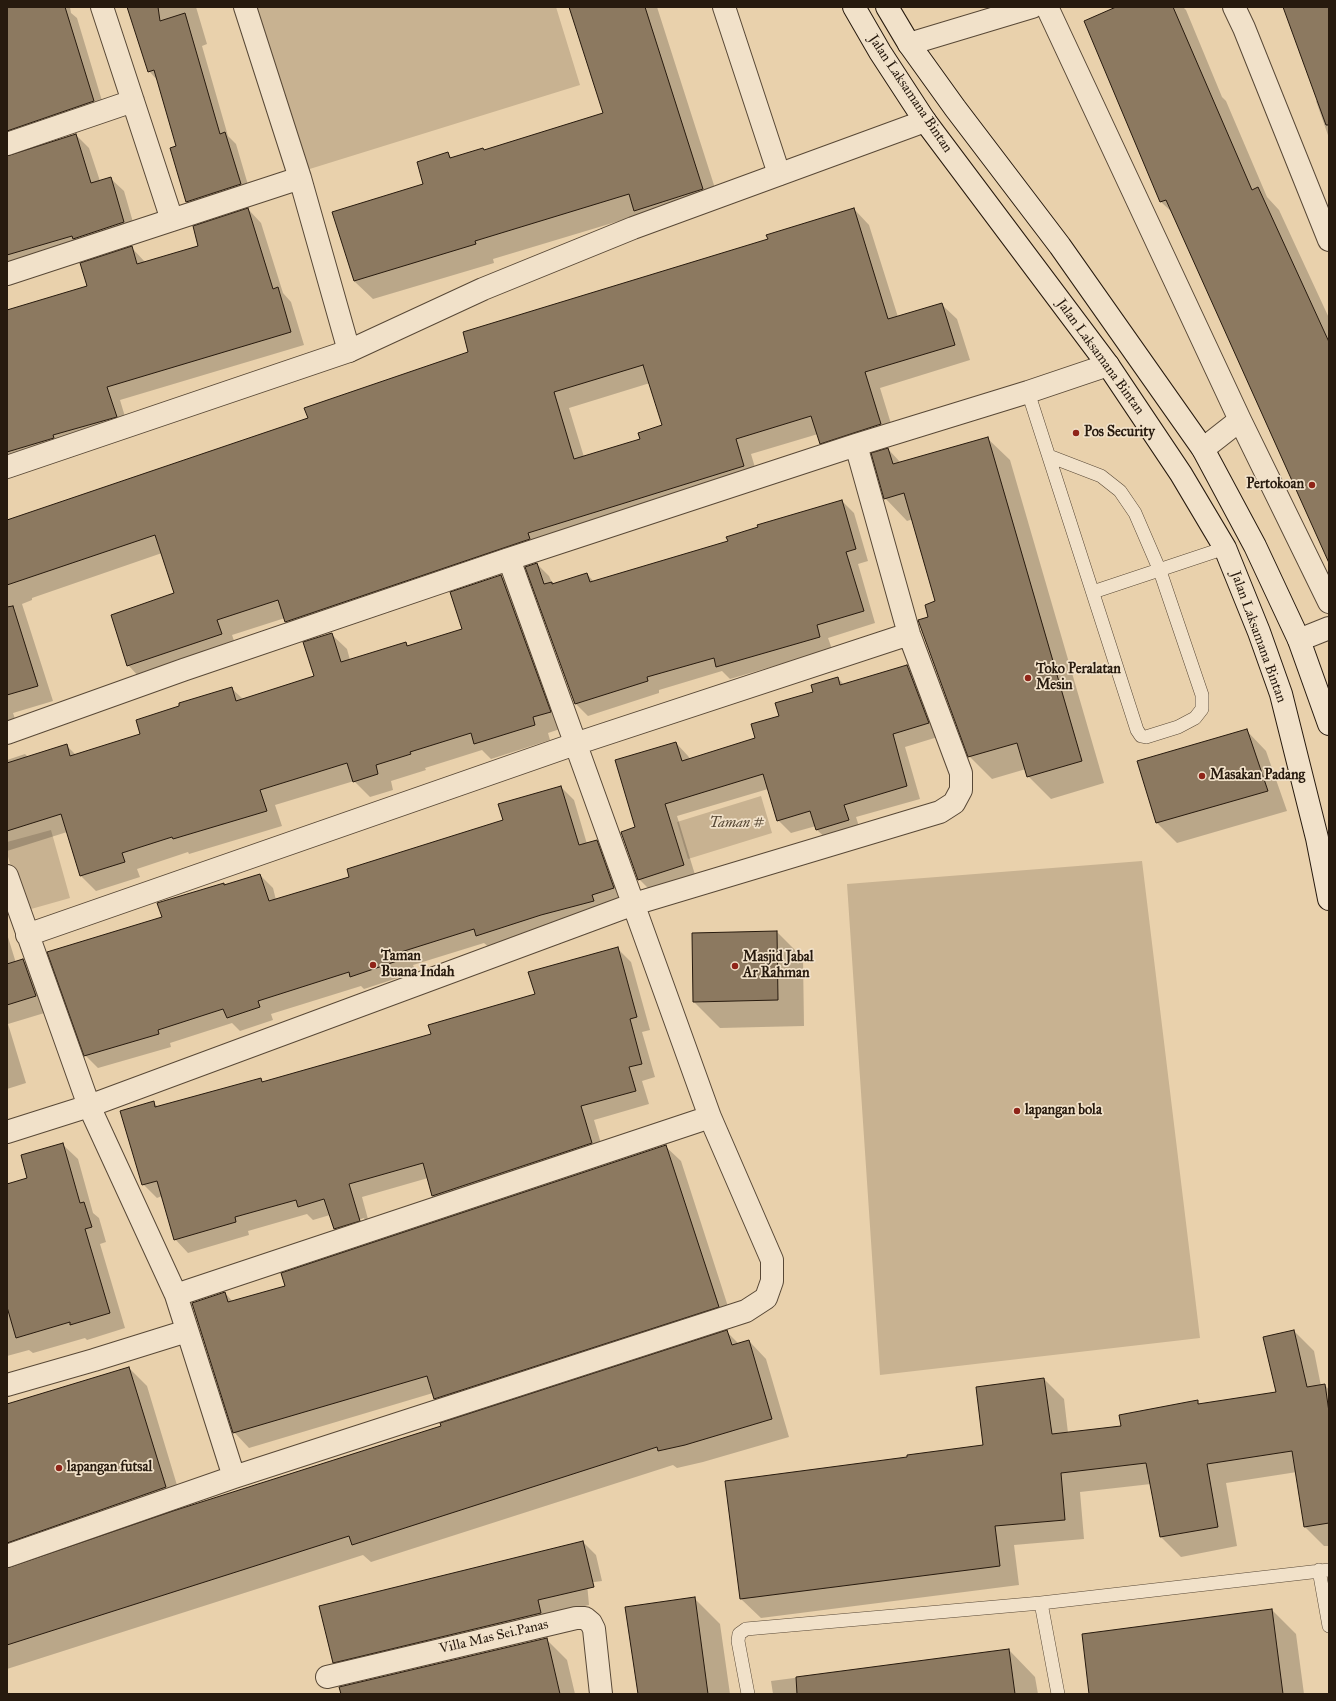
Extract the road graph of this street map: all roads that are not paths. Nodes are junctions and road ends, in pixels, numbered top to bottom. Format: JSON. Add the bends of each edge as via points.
{"nodes":[{"id":1,"x":102,"y":7,"type":"edge"},
{"id":2,"x":245,"y":7,"type":"edge"},
{"id":3,"x":724,"y":7,"type":"edge"},
{"id":4,"x":854,"y":7,"type":"edge"},
{"id":5,"x":887,"y":7,"type":"edge"},
{"id":6,"x":1032,"y":7,"type":"edge"},
{"id":7,"x":1047,"y":7,"type":"edge"},
{"id":8,"x":1234,"y":7,"type":"edge"},
{"id":9,"x":909,"y":44,"type":"junction"},
{"id":10,"x":133,"y":101,"type":"junction"},
{"id":11,"x":925,"y":121,"type":"junction"},
{"id":12,"x":7,"y":144,"type":"edge"},
{"id":13,"x":779,"y":174,"type":"junction"},
{"id":14,"x":300,"y":178,"type":"junction"},
{"id":15,"x":172,"y":220,"type":"junction"},
{"id":16,"x":1329,"y":240,"type":"edge"},
{"id":17,"x":7,"y":274,"type":"edge"},
{"id":18,"x":349,"y":351,"type":"junction"},
{"id":19,"x":1108,"y":365,"type":"junction"},
{"id":20,"x":1028,"y":392,"type":"junction"},
{"id":21,"x":1240,"y":420,"type":"junction"},
{"id":22,"x":856,"y":445,"type":"junction"},
{"id":23,"x":1203,"y":449,"type":"junction"},
{"id":24,"x":1049,"y":456,"type":"junction"},
{"id":25,"x":7,"y":467,"type":"edge"},
{"id":26,"x":1224,"y":548,"type":"junction"},
{"id":27,"x":509,"y":559,"type":"junction"},
{"id":28,"x":1160,"y":571,"type":"junction"},
{"id":29,"x":1093,"y":592,"type":"junction"},
{"id":30,"x":1329,"y":602,"type":"edge"},
{"id":31,"x":1329,"y":628,"type":"edge"},
{"id":32,"x":909,"y":634,"type":"junction"},
{"id":33,"x":1300,"y":640,"type":"junction"},
{"id":34,"x":1329,"y":724,"type":"edge"},
{"id":35,"x":7,"y":733,"type":"edge"},
{"id":36,"x":575,"y":744,"type":"junction"},
{"id":37,"x":7,"y":876,"type":"edge"},
{"id":38,"x":1329,"y":899,"type":"edge"},
{"id":39,"x":634,"y":904,"type":"junction"},
{"id":40,"x":27,"y":935,"type":"junction"},
{"id":41,"x":88,"y":1106,"type":"junction"},
{"id":42,"x":710,"y":1116,"type":"junction"},
{"id":43,"x":7,"y":1132,"type":"edge"},
{"id":44,"x":176,"y":1295,"type":"junction"},
{"id":45,"x":187,"y":1331,"type":"junction"},
{"id":46,"x":7,"y":1385,"type":"edge"},
{"id":47,"x":234,"y":1478,"type":"junction"},
{"id":48,"x":7,"y":1556,"type":"edge"},
{"id":49,"x":1324,"y":1570,"type":"edge"},
{"id":50,"x":1040,"y":1603,"type":"junction"},
{"id":51,"x":1329,"y":1626,"type":"edge"},
{"id":52,"x":326,"y":1677,"type":"dead end"},
{"id":53,"x":601,"y":1694,"type":"edge"},
{"id":54,"x":748,"y":1694,"type":"edge"},
{"id":55,"x":1058,"y":1694,"type":"edge"}],
"edges":[{"from":1,"to":10,"type":"street"},
{"from":2,"to":14,"type":"street"},
{"from":3,"to":13,"type":"street"},
{"from":4,"to":11,"type":"street","name":"Jalan Laksamana Bintan"},
{"from":5,"to":9,"type":"street","name":"Jalan Laksamana Bintan"},
{"from":6,"to":9,"type":"street"},
{"from":7,"to":21,"type":"street"},
{"from":8,"to":16,"type":"street"},
{"from":9,"to":23,"type":"street","name":"Jalan Laksamana Bintan","via":[[1060,246]]},
{"from":10,"to":12,"type":"street"},
{"from":10,"to":15,"type":"street"},
{"from":11,"to":13,"type":"street"},
{"from":11,"to":19,"type":"street","name":"Jalan Laksamana Bintan"},
{"from":13,"to":18,"type":"street","via":[[633,228],[483,289]]},
{"from":14,"to":15,"type":"street"},
{"from":14,"to":18,"type":"street"},
{"from":15,"to":17,"type":"street"},
{"from":18,"to":25,"type":"street"},
{"from":19,"to":20,"type":"street"},
{"from":19,"to":26,"type":"street","name":"Jalan Laksamana Bintan","via":[[1181,474]]},
{"from":20,"to":22,"type":"street"},
{"from":20,"to":24,"type":"lane"},
{"from":21,"to":23,"type":"street"},
{"from":21,"to":30,"type":"street"},
{"from":22,"to":27,"type":"street"},
{"from":22,"to":32,"type":"street"},
{"from":23,"to":33,"type":"street","name":"Jalan Laksamana Bintan","via":[[1255,546]]},
{"from":24,"to":28,"type":"lane","via":[[1101,476],[1120,491],[1135,512]]},
{"from":24,"to":29,"type":"lane"},
{"from":26,"to":28,"type":"lane"},
{"from":26,"to":38,"type":"street","name":"Jalan Laksamana Bintan","via":[[1259,632],[1281,694],[1317,838]]},
{"from":27,"to":35,"type":"street"},
{"from":27,"to":36,"type":"street"},
{"from":28,"to":29,"type":"lane"},
{"from":28,"to":29,"type":"lane","via":[[1202,695],[1202,709],[1195,718],[1178,727],[1141,736],[1137,730]]},
{"from":31,"to":33,"type":"street"},
{"from":32,"to":36,"type":"street"},
{"from":32,"to":39,"type":"street","via":[[961,773],[961,790],[954,803],[940,812]]},
{"from":33,"to":34,"type":"street","name":"Jalan Laksamana Bintan"},
{"from":36,"to":39,"type":"street"},
{"from":36,"to":40,"type":"street"},
{"from":37,"to":40,"type":"street"},
{"from":39,"to":41,"type":"street"},
{"from":39,"to":42,"type":"street"},
{"from":40,"to":41,"type":"street"},
{"from":41,"to":43,"type":"street"},
{"from":41,"to":44,"type":"street"},
{"from":42,"to":44,"type":"street"},
{"from":42,"to":47,"type":"street","via":[[772,1260],[772,1281],[766,1298],[746,1311]]},
{"from":44,"to":45,"type":"street"},
{"from":45,"to":46,"type":"street"},
{"from":45,"to":47,"type":"street"},
{"from":47,"to":48,"type":"street"},
{"from":49,"to":50,"type":"lane"},
{"from":49,"to":51,"type":"lane"},
{"from":50,"to":54,"type":"lane","via":[[746,1630],[739,1634],[738,1641]]},
{"from":50,"to":55,"type":"lane"},
{"from":52,"to":53,"type":"street","name":"Villa Mas Sei.Panas","via":[[585,1618],[594,1629]]}]}
